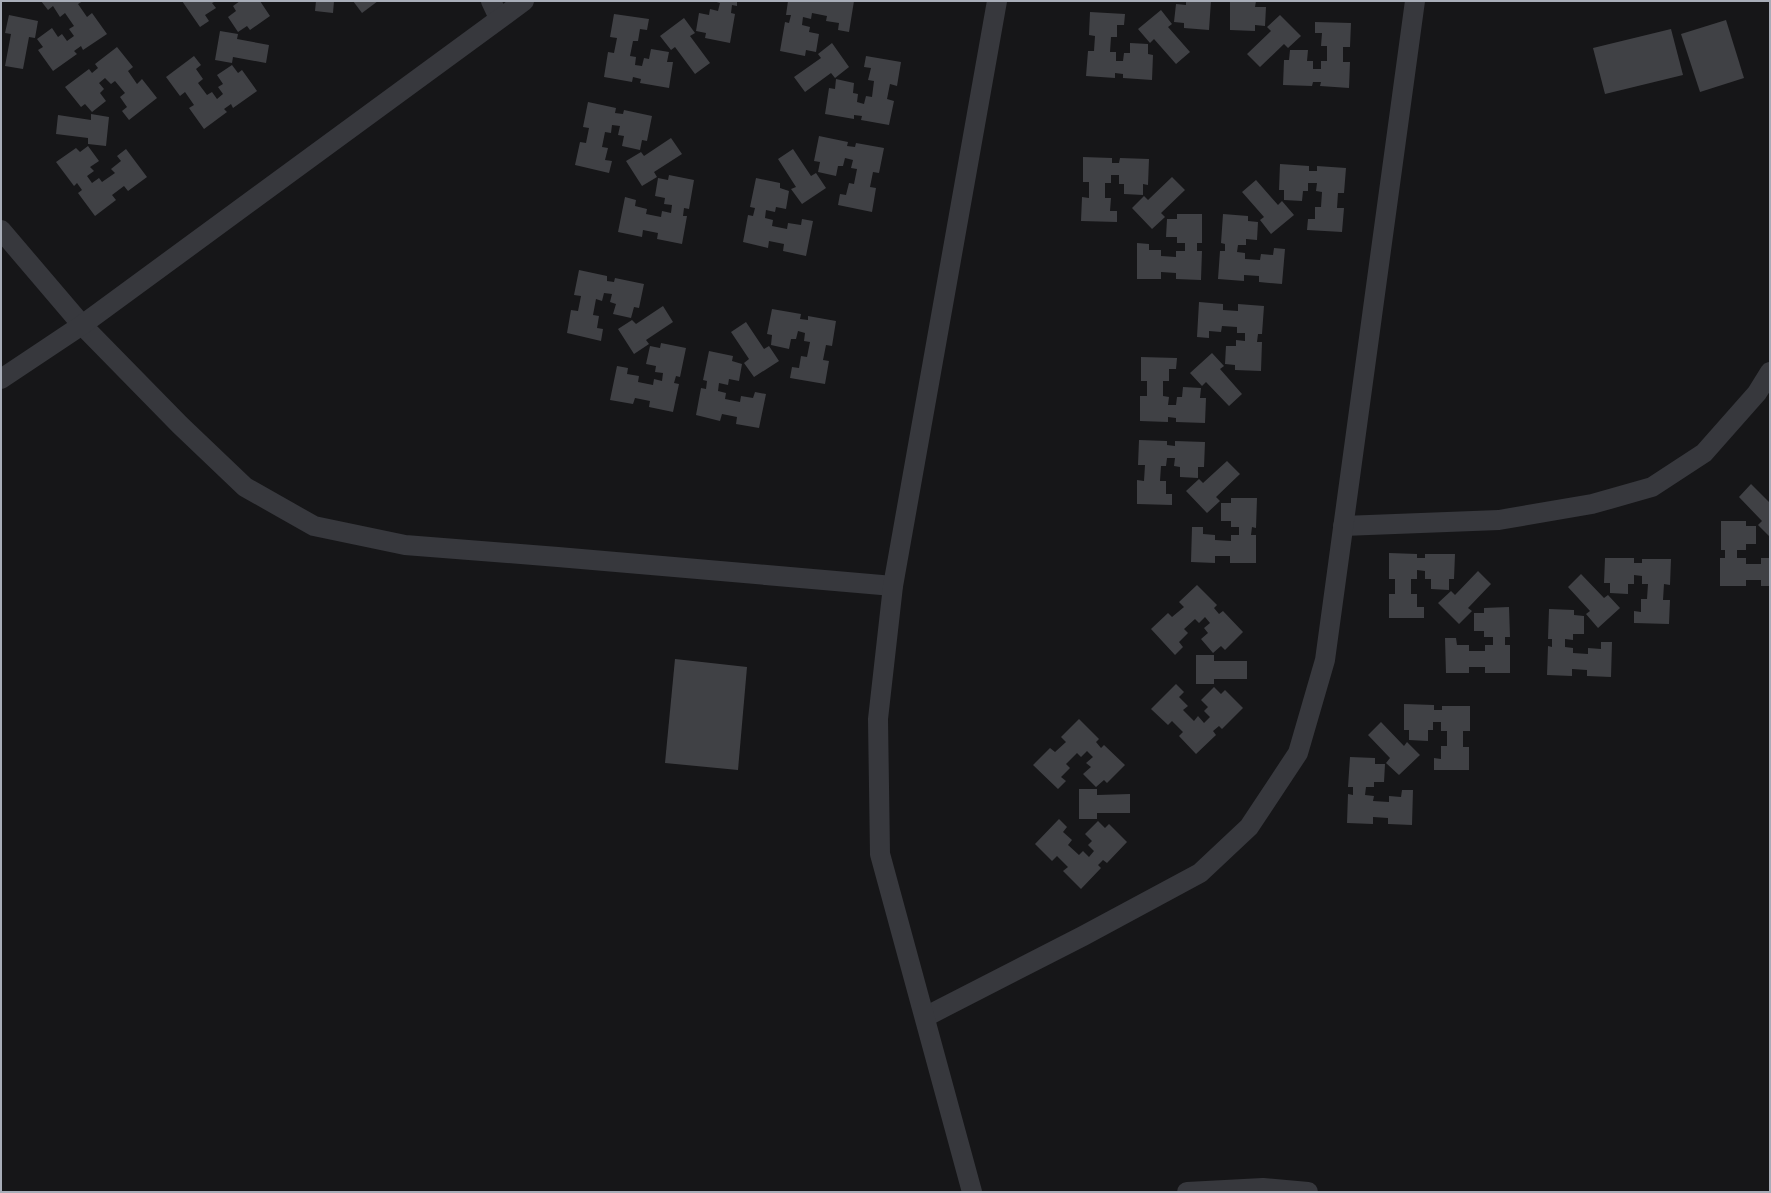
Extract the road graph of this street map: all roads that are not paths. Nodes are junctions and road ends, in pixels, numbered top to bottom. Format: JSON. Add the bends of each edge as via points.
{"nodes":[{"id":1,"x":524,"y":1,"type":"edge"},
{"id":2,"x":997,"y":1,"type":"edge"},
{"id":3,"x":1415,"y":1,"type":"edge"},
{"id":4,"x":495,"y":10,"type":"edge"},
{"id":5,"x":1,"y":230,"type":"edge"},
{"id":6,"x":82,"y":326,"type":"junction"},
{"id":7,"x":1770,"y":372,"type":"edge"},
{"id":8,"x":1,"y":379,"type":"edge"},
{"id":9,"x":1343,"y":526,"type":"junction"},
{"id":10,"x":893,"y":586,"type":"junction"},
{"id":11,"x":925,"y":1017,"type":"junction"},
{"id":12,"x":972,"y":1192,"type":"edge"},
{"id":13,"x":1187,"y":1192,"type":"edge"},
{"id":14,"x":1308,"y":1192,"type":"edge"}],
"edges":[{"from":1,"to":4,"type":"street"},
{"from":2,"to":10,"type":"street"},
{"from":3,"to":9,"type":"street"},
{"from":4,"to":6,"type":"street"},
{"from":5,"to":6,"type":"street"},
{"from":6,"to":8,"type":"street"},
{"from":6,"to":10,"type":"street","via":[[245,488],[314,526],[404,546]]},
{"from":7,"to":9,"type":"street","via":[[1757,393],[1704,453],[1652,487],[1592,504],[1499,520]]},
{"from":9,"to":11,"type":"street","via":[[1325,660],[1298,754],[1249,827],[1200,873]]},
{"from":10,"to":11,"type":"street","via":[[878,719],[880,854]]},
{"from":11,"to":12,"type":"street"},
{"from":13,"to":14,"type":"street","via":[[1263,1188]]}]}
